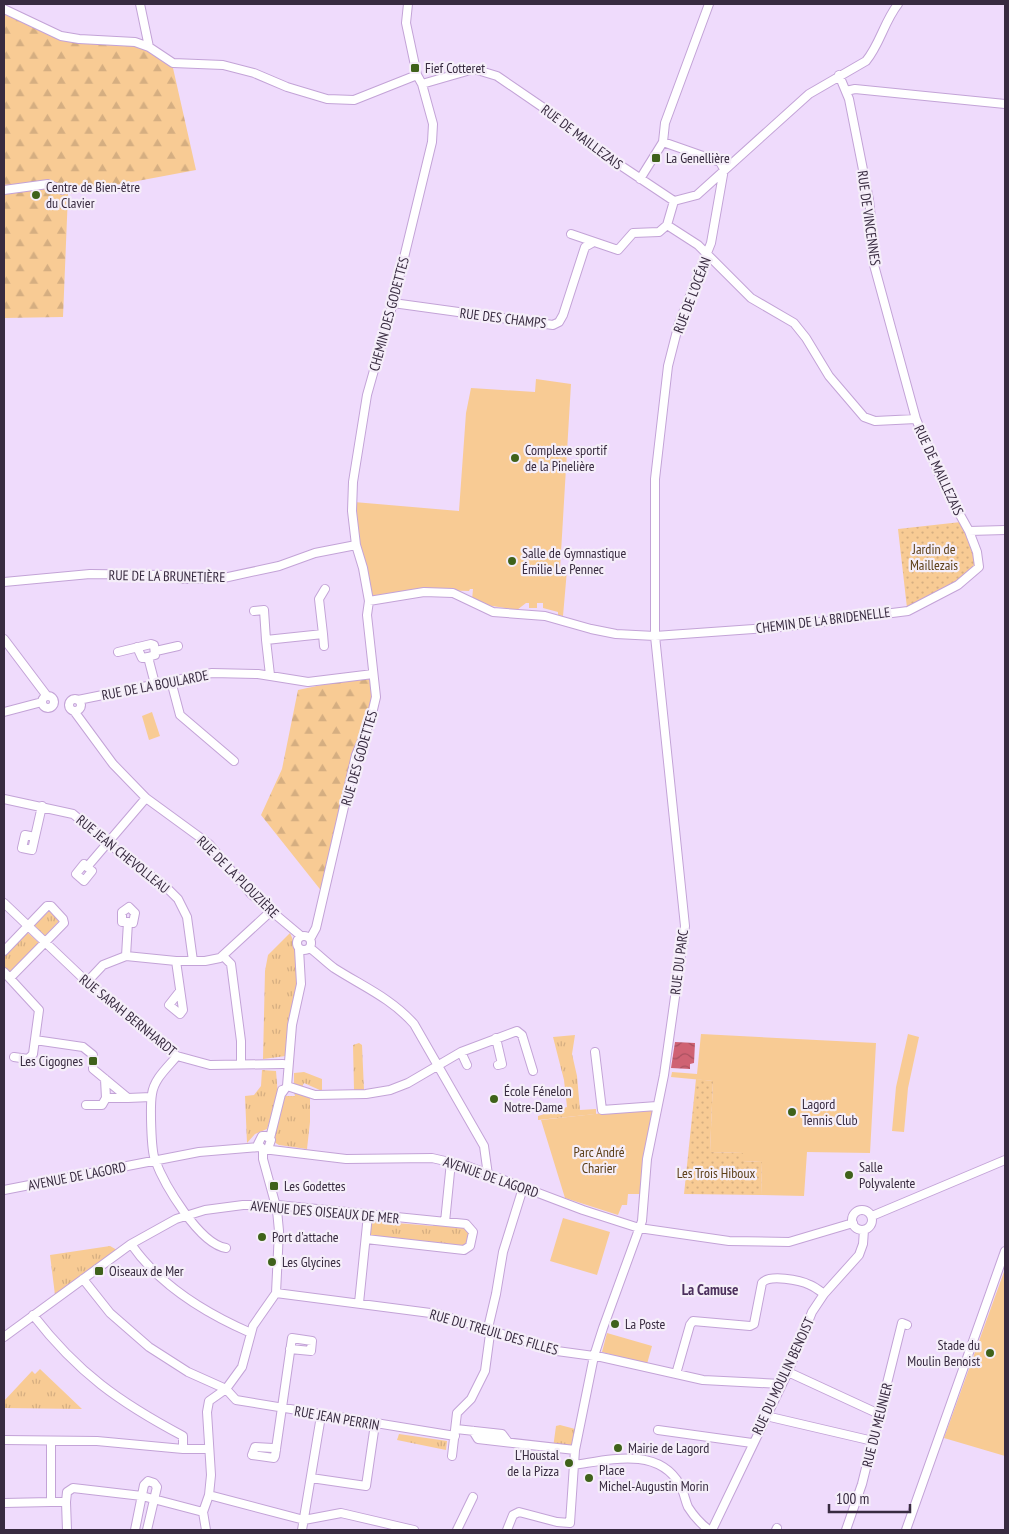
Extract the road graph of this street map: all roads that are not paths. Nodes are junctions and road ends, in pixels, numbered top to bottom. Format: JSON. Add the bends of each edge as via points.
{"nodes":[{"id":1,"x":140,"y":4,"type":"edge"},
{"id":2,"x":408,"y":4,"type":"edge"},
{"id":3,"x":709,"y":4,"type":"edge"},
{"id":4,"x":898,"y":4,"type":"edge"},
{"id":5,"x":4,"y":9,"type":"edge"},
{"id":6,"x":149,"y":47,"type":"junction"},
{"id":7,"x":417,"y":75,"type":"junction"},
{"id":8,"x":839,"y":75,"type":"junction"},
{"id":9,"x":422,"y":84,"type":"junction"},
{"id":10,"x":846,"y":91,"type":"junction"},
{"id":11,"x":1005,"y":104,"type":"edge"},
{"id":12,"x":663,"y":142,"type":"junction"},
{"id":13,"x":724,"y":169,"type":"junction"},
{"id":14,"x":640,"y":179,"type":"junction"},
{"id":15,"x":4,"y":190,"type":"edge"},
{"id":16,"x":62,"y":190,"type":"dead end"},
{"id":17,"x":674,"y":201,"type":"junction"},
{"id":18,"x":667,"y":225,"type":"junction"},
{"id":19,"x":571,"y":234,"type":"dead end"},
{"id":20,"x":592,"y":243,"type":"junction"},
{"id":21,"x":708,"y":254,"type":"junction"},
{"id":22,"x":393,"y":303,"type":"junction"},
{"id":23,"x":916,"y":419,"type":"junction"},
{"id":24,"x":1005,"y":530,"type":"edge"},
{"id":25,"x":969,"y":531,"type":"junction"},
{"id":26,"x":356,"y":545,"type":"junction"},
{"id":27,"x":4,"y":582,"type":"edge"},
{"id":28,"x":325,"y":589,"type":"dead end"},
{"id":29,"x":369,"y":602,"type":"junction"},
{"id":30,"x":254,"y":611,"type":"dead end"},
{"id":31,"x":323,"y":634,"type":"junction"},
{"id":32,"x":655,"y":636,"type":"junction"},
{"id":33,"x":4,"y":639,"type":"edge"},
{"id":34,"x":266,"y":640,"type":"junction"},
{"id":35,"x":178,"y":646,"type":"dead end"},
{"id":36,"x":324,"y":646,"type":"dead end"},
{"id":37,"x":137,"y":647,"type":"junction"},
{"id":38,"x":156,"y":651,"type":"junction"},
{"id":39,"x":118,"y":652,"type":"dead end"},
{"id":40,"x":148,"y":657,"type":"junction"},
{"id":41,"x":373,"y":674,"type":"junction"},
{"id":42,"x":270,"y":675,"type":"junction"},
{"id":43,"x":171,"y":681,"type":"junction"},
{"id":44,"x":155,"y":684,"type":"junction"},
{"id":45,"x":46,"y":702,"type":"junction"},
{"id":46,"x":75,"y":705,"type":"junction"},
{"id":47,"x":4,"y":712,"type":"edge"},
{"id":48,"x":234,"y":761,"type":"dead end"},
{"id":49,"x":4,"y":798,"type":"edge"},
{"id":50,"x":146,"y":798,"type":"junction"},
{"id":51,"x":42,"y":806,"type":"junction"},
{"id":52,"x":35,"y":837,"type":"dead end"},
{"id":53,"x":108,"y":842,"type":"junction"},
{"id":54,"x":87,"y":867,"type":"dead end"},
{"id":55,"x":4,"y":903,"type":"edge"},
{"id":56,"x":270,"y":912,"type":"junction"},
{"id":57,"x":128,"y":922,"type":"dead end"},
{"id":58,"x":27,"y":926,"type":"junction"},
{"id":59,"x":299,"y":938,"type":"junction"},
{"id":60,"x":310,"y":939,"type":"junction"},
{"id":61,"x":44,"y":943,"type":"junction"},
{"id":62,"x":236,"y":944,"type":"junction"},
{"id":63,"x":304,"y":949,"type":"junction"},
{"id":64,"x":4,"y":951,"type":"edge"},
{"id":65,"x":126,"y":956,"type":"junction"},
{"id":66,"x":223,"y":956,"type":"junction"},
{"id":67,"x":176,"y":961,"type":"junction"},
{"id":68,"x":193,"y":961,"type":"junction"},
{"id":69,"x":231,"y":964,"type":"junction"},
{"id":70,"x":7,"y":975,"type":"edge"},
{"id":71,"x":87,"y":982,"type":"junction"},
{"id":72,"x":180,"y":991,"type":"dead end"},
{"id":73,"x":496,"y":1038,"type":"junction"},
{"id":74,"x":35,"y":1040,"type":"junction"},
{"id":75,"x":461,"y":1052,"type":"junction"},
{"id":76,"x":595,"y":1052,"type":"dead end"},
{"id":77,"x":177,"y":1056,"type":"junction"},
{"id":78,"x":14,"y":1057,"type":"dead end"},
{"id":79,"x":285,"y":1062,"type":"junction"},
{"id":80,"x":241,"y":1064,"type":"junction"},
{"id":81,"x":437,"y":1065,"type":"junction"},
{"id":82,"x":467,"y":1065,"type":"dead end"},
{"id":83,"x":498,"y":1065,"type":"dead end"},
{"id":84,"x":533,"y":1071,"type":"dead end"},
{"id":85,"x":105,"y":1079,"type":"junction"},
{"id":86,"x":285,"y":1089,"type":"junction"},
{"id":87,"x":151,"y":1097,"type":"junction"},
{"id":88,"x":106,"y":1098,"type":"junction"},
{"id":89,"x":128,"y":1098,"type":"junction"},
{"id":90,"x":86,"y":1106,"type":"dead end"},
{"id":91,"x":658,"y":1106,"type":"junction"},
{"id":92,"x":265,"y":1144,"type":"junction"},
{"id":93,"x":1005,"y":1160,"type":"edge"},
{"id":94,"x":155,"y":1161,"type":"junction"},
{"id":95,"x":451,"y":1162,"type":"junction"},
{"id":96,"x":488,"y":1175,"type":"junction"},
{"id":97,"x":522,"y":1188,"type":"junction"},
{"id":98,"x":4,"y":1190,"type":"edge"},
{"id":99,"x":276,"y":1205,"type":"junction"},
{"id":100,"x":186,"y":1215,"type":"junction"},
{"id":101,"x":368,"y":1215,"type":"junction"},
{"id":102,"x":872,"y":1216,"type":"junction"},
{"id":103,"x":445,"y":1222,"type":"junction"},
{"id":104,"x":853,"y":1223,"type":"junction"},
{"id":105,"x":639,"y":1228,"type":"junction"},
{"id":106,"x":864,"y":1230,"type":"junction"},
{"id":107,"x":366,"y":1239,"type":"junction"},
{"id":108,"x":131,"y":1244,"type":"junction"},
{"id":109,"x":226,"y":1248,"type":"dead end"},
{"id":110,"x":1005,"y":1251,"type":"edge"},
{"id":111,"x":83,"y":1279,"type":"junction"},
{"id":112,"x":276,"y":1293,"type":"junction"},
{"id":113,"x":824,"y":1294,"type":"junction"},
{"id":114,"x":359,"y":1303,"type":"junction"},
{"id":115,"x":33,"y":1315,"type":"junction"},
{"id":116,"x":907,"y":1325,"type":"dead end"},
{"id":117,"x":488,"y":1328,"type":"junction"},
{"id":118,"x":251,"y":1333,"type":"junction"},
{"id":119,"x":4,"y":1337,"type":"edge"},
{"id":120,"x":290,"y":1349,"type":"dead end"},
{"id":121,"x":594,"y":1356,"type":"junction"},
{"id":122,"x":788,"y":1372,"type":"junction"},
{"id":123,"x":676,"y":1374,"type":"junction"},
{"id":124,"x":781,"y":1384,"type":"junction"},
{"id":125,"x":226,"y":1389,"type":"junction"},
{"id":126,"x":282,"y":1408,"type":"junction"},
{"id":127,"x":879,"y":1414,"type":"junction"},
{"id":128,"x":321,"y":1416,"type":"junction"},
{"id":129,"x":766,"y":1416,"type":"junction"},
{"id":130,"x":375,"y":1424,"type":"junction"},
{"id":131,"x":658,"y":1430,"type":"dead end"},
{"id":132,"x":455,"y":1432,"type":"junction"},
{"id":133,"x":4,"y":1440,"type":"edge"},
{"id":134,"x":51,"y":1441,"type":"junction"},
{"id":135,"x":872,"y":1441,"type":"junction"},
{"id":136,"x":752,"y":1442,"type":"junction"},
{"id":137,"x":183,"y":1449,"type":"junction"},
{"id":138,"x":209,"y":1449,"type":"junction"},
{"id":139,"x":276,"y":1450,"type":"dead end"},
{"id":140,"x":575,"y":1450,"type":"junction"},
{"id":141,"x":452,"y":1456,"type":"dead end"},
{"id":142,"x":574,"y":1465,"type":"junction"},
{"id":143,"x":311,"y":1478,"type":"junction"},
{"id":144,"x":142,"y":1496,"type":"junction"},
{"id":145,"x":209,"y":1496,"type":"junction"},
{"id":146,"x":473,"y":1497,"type":"dead end"},
{"id":147,"x":154,"y":1500,"type":"junction"},
{"id":148,"x":51,"y":1502,"type":"junction"},
{"id":149,"x":66,"y":1502,"type":"junction"},
{"id":150,"x":4,"y":1503,"type":"edge"},
{"id":151,"x":203,"y":1512,"type":"junction"},
{"id":152,"x":304,"y":1520,"type":"junction"},
{"id":153,"x":570,"y":1523,"type":"junction"},
{"id":154,"x":66,"y":1530,"type":"edge"},
{"id":155,"x":135,"y":1530,"type":"edge"},
{"id":156,"x":147,"y":1530,"type":"edge"},
{"id":157,"x":206,"y":1530,"type":"edge"},
{"id":158,"x":302,"y":1530,"type":"edge"},
{"id":159,"x":414,"y":1530,"type":"edge"},
{"id":160,"x":457,"y":1530,"type":"edge"},
{"id":161,"x":507,"y":1530,"type":"edge"},
{"id":162,"x":575,"y":1530,"type":"edge"},
{"id":163,"x":710,"y":1530,"type":"edge"},
{"id":164,"x":846,"y":1530,"type":"edge"},
{"id":165,"x":906,"y":1530,"type":"edge"}],
"edges":[{"from":1,"to":6,"type":"street"},
{"from":2,"to":7,"type":"street","via":[[406,23]]},
{"from":3,"to":12,"type":"street","via":[[665,124]]},
{"from":4,"to":8,"type":"street","via":[[887,19],[873,53],[866,61]]},
{"from":5,"to":6,"type":"street","via":[[60,36],[135,42]]},
{"from":6,"to":7,"type":"street","via":[[173,64],[223,65],[327,99],[354,100],[370,96]]},
{"from":7,"to":9,"type":"street"},
{"from":8,"to":10,"type":"street","name":"RUE DE VINCENNES"},
{"from":8,"to":13,"type":"street","via":[[809,94]]},
{"from":9,"to":14,"type":"street","name":"RUE DE MAILLEZAIS","via":[[474,69],[496,76]]},
{"from":9,"to":22,"type":"street","name":"CHEMIN DES GODETTES","via":[[433,124],[432,142]]},
{"from":10,"to":11,"type":"street","via":[[855,89]]},
{"from":10,"to":23,"type":"street","name":"RUE DE VINCENNES","via":[[872,218],[874,265]]},
{"from":12,"to":13,"type":"street","via":[[720,162]]},
{"from":12,"to":14,"type":"street"},
{"from":13,"to":17,"type":"street","via":[[697,195]]},
{"from":13,"to":21,"type":"street","name":"RUE DE L'OCÉAN"},
{"from":14,"to":17,"type":"street","name":"RUE DE MAILLEZAIS"},
{"from":15,"to":16,"type":"street","via":[[48,184]]},
{"from":17,"to":18,"type":"street"},
{"from":18,"to":20,"type":"street","via":[[659,232],[633,233],[618,250]]},
{"from":18,"to":21,"type":"street","name":"RUE DE MAILLEZAIS"},
{"from":19,"to":20,"type":"street"},
{"from":20,"to":22,"type":"street","name":"RUE DES CHAMPS","via":[[585,247],[563,315],[553,325]]},
{"from":21,"to":23,"type":"street","name":"RUE DE MAILLEZAIS","via":[[751,298],[794,323],[829,376],[864,417],[875,421]]},
{"from":21,"to":32,"type":"street","name":"RUE DE L'OCÉAN","via":[[679,323],[668,366],[655,478]]},
{"from":22,"to":26,"type":"street","name":"CHEMIN DES GODETTES","via":[[367,395],[353,482]]},
{"from":23,"to":25,"type":"street","name":"RUE DE MAILLEZAIS","via":[[944,486]]},
{"from":24,"to":25,"type":"street","name":"RUE DE MAILLEZAIS"},
{"from":25,"to":32,"type":"street","name":"CHEMIN DE LA BRIDENELLE","via":[[979,567],[950,590],[908,610],[781,627]]},
{"from":26,"to":27,"type":"street","name":"RUE DE LA BRUNETIÈRE","via":[[220,579],[89,574]]},
{"from":26,"to":29,"type":"street","name":"RUE DES GODETTES"},
{"from":28,"to":31,"type":"street","via":[[319,599]]},
{"from":29,"to":32,"type":"street","name":"CHEMIN DE LA BRIDENELLE","via":[[424,592],[453,593],[493,612],[545,616],[591,629]]},
{"from":29,"to":41,"type":"street","name":"RUE DES GODETTES","via":[[367,615]]},
{"from":30,"to":34,"type":"street","via":[[264,610]]},
{"from":31,"to":34,"type":"street"},
{"from":31,"to":36,"type":"street"},
{"from":32,"to":91,"type":"street","name":"RUE DU PARC","via":[[685,926]]},
{"from":33,"to":45,"type":"street"},
{"from":34,"to":42,"type":"street"},
{"from":35,"to":38,"type":"street"},
{"from":37,"to":38,"type":"street","via":[[151,644]]},
{"from":37,"to":39,"type":"street"},
{"from":37,"to":40,"type":"street","via":[[139,656]]},
{"from":38,"to":40,"type":"street","via":[[155,655]]},
{"from":40,"to":44,"type":"street"},
{"from":41,"to":42,"type":"street","name":"RUE DE LA BOULARDE","via":[[308,682]]},
{"from":41,"to":60,"type":"street","name":"RUE DES GODETTES","via":[[376,697],[356,755],[316,928]]},
{"from":42,"to":43,"type":"street","name":"RUE DE LA BOULARDE","via":[[212,673]]},
{"from":43,"to":44,"type":"street","name":"RUE DE LA BOULARDE"},
{"from":43,"to":48,"type":"street","via":[[180,715]]},
{"from":44,"to":46,"type":"street","name":"RUE DE LA BOULARDE","via":[[87,698]]},
{"from":45,"to":46,"type":"street"},
{"from":45,"to":47,"type":"street"},
{"from":46,"to":50,"type":"street","name":"RUE DE LA PLOUZIÈRE","via":[[82,723],[113,764]]},
{"from":49,"to":51,"type":"street","name":"RUE JEAN CHEVOLLEAU"},
{"from":50,"to":53,"type":"street"},
{"from":50,"to":56,"type":"street","name":"RUE DE LA PLOUZIÈRE","via":[[209,844]]},
{"from":51,"to":52,"type":"street"},
{"from":51,"to":53,"type":"street","name":"RUE JEAN CHEVOLLEAU","via":[[73,814]]},
{"from":53,"to":54,"type":"street"},
{"from":53,"to":68,"type":"street","name":"RUE JEAN CHEVOLLEAU","via":[[178,899],[187,917]]},
{"from":55,"to":58,"type":"street","name":"RUE SARAH BERNHARDT"},
{"from":56,"to":59,"type":"street","name":"RUE DE LA PLOUZIÈRE"},
{"from":56,"to":62,"type":"street"},
{"from":57,"to":65,"type":"street"},
{"from":58,"to":61,"type":"street","name":"RUE SARAH BERNHARDT"},
{"from":58,"to":61,"type":"street","via":[[47,906],[51,906],[64,922]]},
{"from":58,"to":64,"type":"street"},
{"from":59,"to":60,"type":"street","name":"RUE DE LA PLOUZIÈRE","via":[[305,936]]},
{"from":59,"to":63,"type":"street"},
{"from":60,"to":63,"type":"street"},
{"from":61,"to":70,"type":"street"},
{"from":61,"to":71,"type":"street","name":"RUE SARAH BERNHARDT"},
{"from":62,"to":66,"type":"street"},
{"from":62,"to":69,"type":"street"},
{"from":63,"to":79,"type":"street","via":[[300,964],[301,984]]},
{"from":63,"to":81,"type":"street","via":[[402,1010],[414,1024]]},
{"from":65,"to":67,"type":"street"},
{"from":65,"to":71,"type":"street","via":[[103,965]]},
{"from":66,"to":68,"type":"street"},
{"from":66,"to":69,"type":"street"},
{"from":67,"to":68,"type":"street"},
{"from":67,"to":72,"type":"street"},
{"from":69,"to":80,"type":"street"},
{"from":70,"to":74,"type":"street","via":[[39,1010]]},
{"from":71,"to":77,"type":"street","name":"RUE SARAH BERNHARDT"},
{"from":73,"to":75,"type":"street"},
{"from":73,"to":83,"type":"street","via":[[502,1064]]},
{"from":73,"to":84,"type":"street","via":[[517,1030],[520,1032]]},
{"from":74,"to":78,"type":"street","via":[[33,1054],[28,1059]]},
{"from":74,"to":85,"type":"street","via":[[83,1047],[93,1055],[92,1069]]},
{"from":75,"to":81,"type":"street"},
{"from":75,"to":82,"type":"street"},
{"from":76,"to":91,"type":"street","via":[[602,1110]]},
{"from":77,"to":80,"type":"street","name":"RUE SARAH BERNHARDT","via":[[210,1065]]},
{"from":77,"to":87,"type":"street","via":[[157,1080]]},
{"from":79,"to":80,"type":"street","name":"RUE SARAH BERNHARDT"},
{"from":79,"to":86,"type":"street"},
{"from":81,"to":86,"type":"street","via":[[402,1086],[382,1092],[316,1095]]},
{"from":81,"to":96,"type":"street","via":[[484,1146]]},
{"from":85,"to":88,"type":"street"},
{"from":85,"to":89,"type":"street"},
{"from":86,"to":92,"type":"street"},
{"from":87,"to":89,"type":"street"},
{"from":87,"to":94,"type":"street"},
{"from":88,"to":89,"type":"street"},
{"from":88,"to":90,"type":"street","via":[[102,1105]]},
{"from":91,"to":105,"type":"street","name":"RUE DU PARC","via":[[647,1159]]},
{"from":92,"to":94,"type":"street","name":"AVENUE DE LAGORD"},
{"from":92,"to":95,"type":"street","name":"AVENUE DE LAGORD","via":[[278,1149],[346,1159],[401,1157]]},
{"from":92,"to":99,"type":"street","via":[[263,1159]]},
{"from":93,"to":102,"type":"street"},
{"from":94,"to":98,"type":"street","name":"AVENUE DE LAGORD"},
{"from":94,"to":100,"type":"street"},
{"from":95,"to":96,"type":"street","name":"AVENUE DE LAGORD"},
{"from":95,"to":103,"type":"street"},
{"from":96,"to":97,"type":"street","name":"AVENUE DE LAGORD"},
{"from":97,"to":105,"type":"street","name":"AVENUE DE LAGORD"},
{"from":97,"to":117,"type":"street","via":[[503,1252]]},
{"from":99,"to":100,"type":"street","name":"AVENUE DES OISEAUX DE MER","via":[[230,1206]]},
{"from":99,"to":101,"type":"street","name":"AVENUE DES OISEAUX DE MER"},
{"from":99,"to":112,"type":"street","via":[[279,1247]]},
{"from":100,"to":108,"type":"street","name":"AVENUE DES OISEAUX DE MER"},
{"from":100,"to":109,"type":"street","via":[[206,1236]]},
{"from":101,"to":103,"type":"street","name":"AVENUE DES OISEAUX DE MER"},
{"from":101,"to":107,"type":"street"},
{"from":102,"to":104,"type":"street","via":[[866,1211],[859,1211],[853,1217]]},
{"from":102,"to":106,"type":"street","via":[[871,1225]]},
{"from":103,"to":107,"type":"street","name":"AVENUE DES OISEAUX DE MER","via":[[468,1225],[473,1232],[470,1246],[464,1250]]},
{"from":104,"to":105,"type":"street","name":"AVENUE DE LAGORD","via":[[807,1238],[767,1243]]},
{"from":104,"to":106,"type":"street","via":[[856,1228]]},
{"from":105,"to":121,"type":"street","name":"RUE DU PARC"},
{"from":106,"to":113,"type":"street","name":"RUE DU MOULIN BENOIST","via":[[864,1244],[859,1254]]},
{"from":107,"to":114,"type":"street"},
{"from":108,"to":111,"type":"street","name":"AVENUE DES OISEAUX DE MER"},
{"from":108,"to":118,"type":"street","via":[[160,1276],[188,1300]]},
{"from":110,"to":165,"type":"street"},
{"from":111,"to":115,"type":"street","name":"AVENUE DES OISEAUX DE MER"},
{"from":111,"to":125,"type":"street","name":"RUE JEAN PERRIN","via":[[110,1313],[149,1346],[188,1372]]},
{"from":112,"to":114,"type":"street","name":"RUE DU TREUIL DES FILLES"},
{"from":112,"to":118,"type":"street"},
{"from":113,"to":122,"type":"street","name":"RUE DU MOULIN BENOIST","via":[[805,1327]]},
{"from":113,"to":123,"type":"street","via":[[810,1284],[772,1277],[765,1279],[754,1324],[693,1321]]},
{"from":114,"to":117,"type":"street","name":"RUE DU TREUIL DES FILLES","via":[[438,1314]]},
{"from":115,"to":119,"type":"street","name":"AVENUE DES OISEAUX DE MER"},
{"from":115,"to":137,"type":"street","via":[[59,1348],[102,1387],[123,1403],[183,1436]]},
{"from":116,"to":127,"type":"street","name":"RUE DU MEUNIER","via":[[902,1323]]},
{"from":117,"to":121,"type":"street","name":"RUE DU TREUIL DES FILLES","via":[[557,1351]]},
{"from":117,"to":132,"type":"street","via":[[485,1371],[471,1398],[457,1413]]},
{"from":118,"to":125,"type":"street","via":[[242,1367]]},
{"from":120,"to":126,"type":"street"},
{"from":121,"to":123,"type":"street","name":"RUE DU TREUIL DES FILLES"},
{"from":121,"to":140,"type":"street","name":"RUE DU PARC"},
{"from":122,"to":124,"type":"street","name":"RUE DU MOULIN BENOIST"},
{"from":122,"to":127,"type":"street"},
{"from":123,"to":124,"type":"street","name":"RUE DU TREUIL DES FILLES","via":[[702,1380]]},
{"from":124,"to":129,"type":"street","name":"RUE DU MOULIN BENOIST"},
{"from":125,"to":126,"type":"street","name":"RUE JEAN PERRIN","via":[[233,1399],[240,1402]]},
{"from":125,"to":138,"type":"street","via":[[209,1401]]},
{"from":126,"to":128,"type":"street","name":"RUE JEAN PERRIN"},
{"from":126,"to":139,"type":"street"},
{"from":127,"to":135,"type":"street","name":"RUE DU MEUNIER"},
{"from":128,"to":130,"type":"street","name":"RUE JEAN PERRIN"},
{"from":128,"to":143,"type":"street"},
{"from":129,"to":135,"type":"street"},
{"from":129,"to":136,"type":"street","name":"RUE DU MOULIN BENOIST"},
{"from":130,"to":132,"type":"street","name":"RUE JEAN PERRIN"},
{"from":130,"to":143,"type":"street","via":[[366,1486]]},
{"from":131,"to":136,"type":"street"},
{"from":132,"to":140,"type":"street","name":"RUE JEAN PERRIN","via":[[502,1434],[508,1442]]},
{"from":132,"to":141,"type":"street"},
{"from":133,"to":134,"type":"street"},
{"from":134,"to":137,"type":"street","via":[[97,1441]]},
{"from":134,"to":148,"type":"street"},
{"from":135,"to":164,"type":"street","name":"RUE DU MEUNIER"},
{"from":136,"to":163,"type":"street","name":"RUE DU MOULIN BENOIST"},
{"from":137,"to":138,"type":"street"},
{"from":138,"to":145,"type":"street"},
{"from":140,"to":142,"type":"street","name":"RUE DU PARC"},
{"from":142,"to":153,"type":"street","name":"RUE DU PARC"},
{"from":142,"to":163,"type":"street","via":[[629,1457],[662,1467],[677,1480],[688,1506]]},
{"from":143,"to":152,"type":"street"},
{"from":144,"to":147,"type":"street"},
{"from":144,"to":147,"type":"street","via":[[146,1482],[154,1482],[157,1487]]},
{"from":144,"to":149,"type":"street","via":[[73,1488],[67,1492]]},
{"from":144,"to":155,"type":"street"},
{"from":145,"to":151,"type":"street"},
{"from":145,"to":152,"type":"street"},
{"from":146,"to":160,"type":"street"},
{"from":147,"to":151,"type":"street"},
{"from":147,"to":156,"type":"street"},
{"from":148,"to":149,"type":"street"},
{"from":148,"to":150,"type":"street"},
{"from":149,"to":154,"type":"street"},
{"from":151,"to":157,"type":"street"},
{"from":152,"to":158,"type":"street"},
{"from":152,"to":159,"type":"street","via":[[341,1513]]},
{"from":153,"to":161,"type":"street","via":[[519,1512],[513,1515]]},
{"from":153,"to":162,"type":"street"}]}
